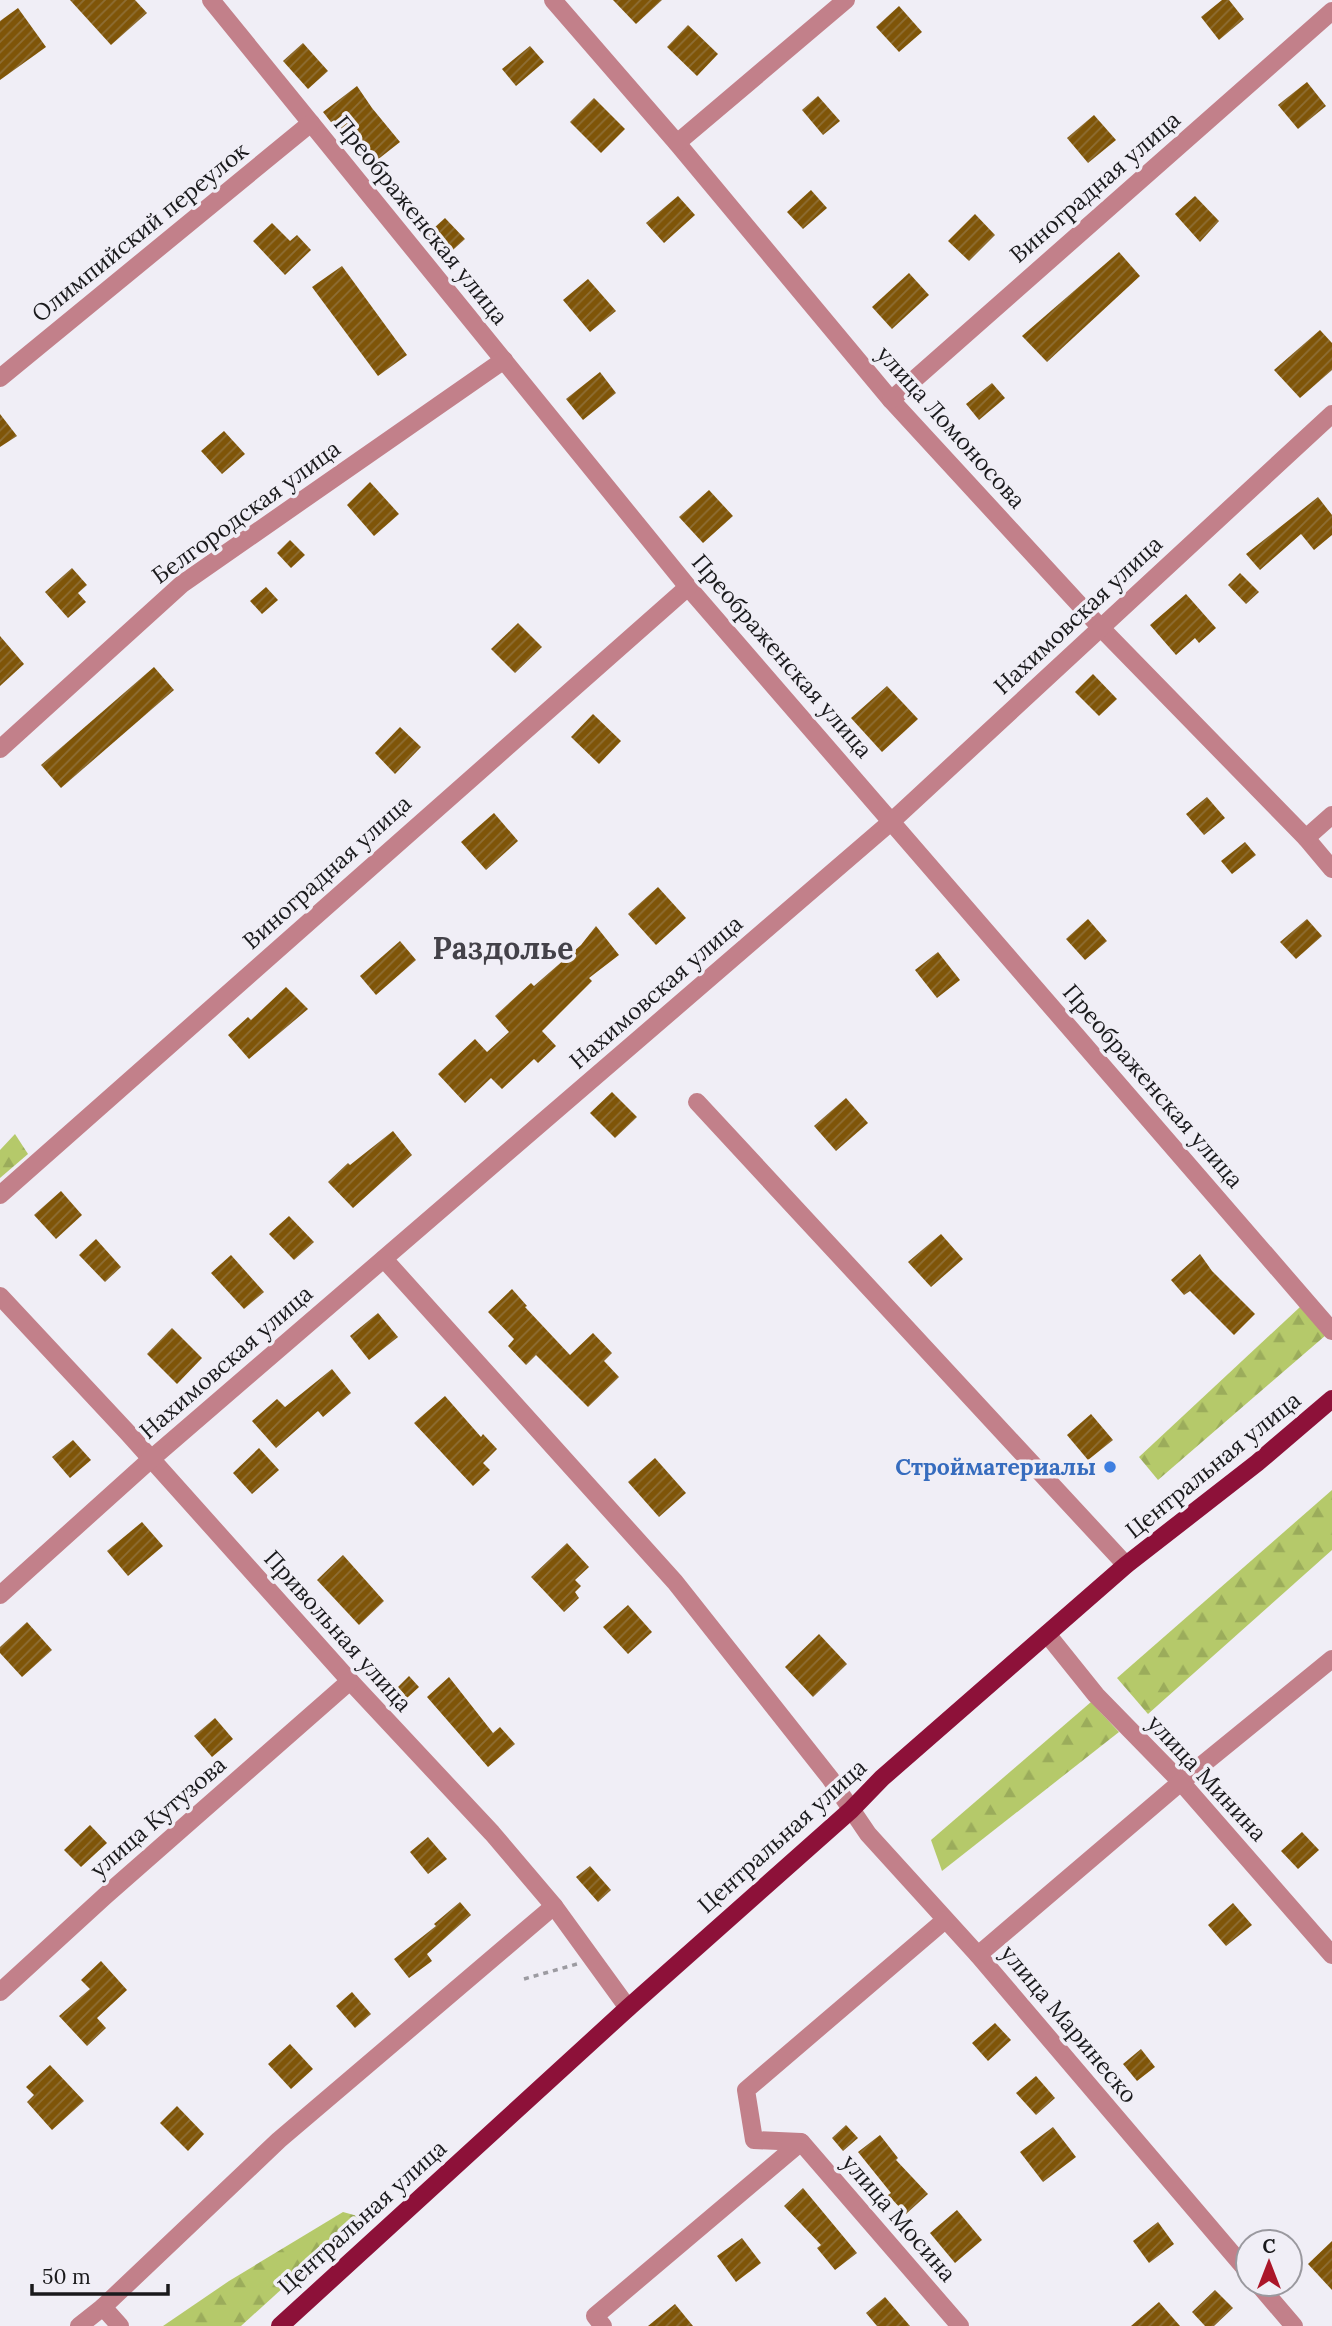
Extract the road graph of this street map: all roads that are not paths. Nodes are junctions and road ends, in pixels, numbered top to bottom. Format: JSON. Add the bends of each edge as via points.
{"nodes":[{"id":1,"x":211,"y":0,"type":"edge"},
{"id":2,"x":553,"y":0,"type":"edge"},
{"id":3,"x":846,"y":0,"type":"edge"},
{"id":4,"x":1332,"y":11,"type":"edge"},
{"id":5,"x":311,"y":123,"type":"junction"},
{"id":6,"x":677,"y":143,"type":"junction"},
{"id":7,"x":504,"y":360,"type":"junction"},
{"id":8,"x":0,"y":378,"type":"edge"},
{"id":9,"x":891,"y":400,"type":"junction"},
{"id":10,"x":1332,"y":414,"type":"edge"},
{"id":11,"x":688,"y":587,"type":"junction"},
{"id":12,"x":1100,"y":627,"type":"junction"},
{"id":13,"x":0,"y":749,"type":"edge"},
{"id":14,"x":1332,"y":815,"type":"edge"},
{"id":15,"x":892,"y":821,"type":"junction"},
{"id":16,"x":1306,"y":838,"type":"junction"},
{"id":17,"x":1332,"y":869,"type":"edge"},
{"id":18,"x":697,"y":1102,"type":"dead end"},
{"id":19,"x":0,"y":1195,"type":"edge"},
{"id":20,"x":384,"y":1259,"type":"junction"},
{"id":21,"x":0,"y":1296,"type":"edge"},
{"id":22,"x":1332,"y":1331,"type":"edge"},
{"id":23,"x":1332,"y":1399,"type":"edge"},
{"id":24,"x":150,"y":1460,"type":"junction"},
{"id":25,"x":1126,"y":1565,"type":"junction"},
{"id":26,"x":0,"y":1595,"type":"edge"},
{"id":27,"x":1046,"y":1634,"type":"junction"},
{"id":28,"x":1332,"y":1658,"type":"edge"},
{"id":29,"x":350,"y":1681,"type":"junction"},
{"id":30,"x":1181,"y":1782,"type":"junction"},
{"id":31,"x":851,"y":1810,"type":"junction"},
{"id":32,"x":554,"y":1906,"type":"junction"},
{"id":33,"x":946,"y":1920,"type":"junction"},
{"id":34,"x":978,"y":1955,"type":"junction"},
{"id":35,"x":1332,"y":1955,"type":"edge"},
{"id":36,"x":0,"y":1992,"type":"edge"},
{"id":37,"x":628,"y":2008,"type":"junction"},
{"id":38,"x":801,"y":2142,"type":"junction"},
{"id":39,"x":1234,"y":2256,"type":"edge"},
{"id":40,"x":1270,"y":2298,"type":"edge"},
{"id":41,"x":103,"y":2307,"type":"junction"},
{"id":42,"x":599,"y":2321,"type":"edge"},
{"id":43,"x":288,"y":2323,"type":"edge"},
{"id":44,"x":79,"y":2326,"type":"edge"},
{"id":45,"x":120,"y":2326,"type":"edge"},
{"id":46,"x":960,"y":2326,"type":"edge"},
{"id":47,"x":1294,"y":2326,"type":"edge"}],
"edges":[{"from":1,"to":5,"type":"street","name":"Преображенская улица"},
{"from":2,"to":6,"type":"street","name":"улица Ломоносова"},
{"from":3,"to":6,"type":"street"},
{"from":4,"to":9,"type":"street","name":"Виноградная улица"},
{"from":5,"to":7,"type":"street","name":"Преображенская улица"},
{"from":5,"to":8,"type":"street","name":"Олимпийский переулок"},
{"from":6,"to":9,"type":"street","name":"улица Ломоносова"},
{"from":7,"to":11,"type":"street","name":"Преображенская улица"},
{"from":7,"to":13,"type":"street","name":"Белгородская улица","via":[[182,584]]},
{"from":9,"to":12,"type":"street","name":"улица Ломоносова"},
{"from":10,"to":12,"type":"street","name":"Нахимовская улица"},
{"from":11,"to":15,"type":"street","name":"Преображенская улица"},
{"from":11,"to":19,"type":"street","name":"Виноградная улица"},
{"from":12,"to":15,"type":"street","name":"Нахимовская улица"},
{"from":12,"to":16,"type":"street","name":"улица Ломоносова"},
{"from":14,"to":16,"type":"street"},
{"from":15,"to":20,"type":"street","name":"Нахимовская улица"},
{"from":15,"to":22,"type":"street","name":"Преображенская улица"},
{"from":16,"to":17,"type":"street","name":"улица Ломоносова"},
{"from":18,"to":25,"type":"street"},
{"from":20,"to":24,"type":"street","name":"Нахимовская улица"},
{"from":20,"to":31,"type":"street","via":[[675,1582]]},
{"from":21,"to":24,"type":"street","name":"Привольная улица"},
{"from":23,"to":25,"type":"main road","name":"Центральная улица"},
{"from":24,"to":26,"type":"street","name":"Нахимовская улица"},
{"from":24,"to":29,"type":"street","name":"Привольная улица"},
{"from":25,"to":27,"type":"main road","name":"Центральная улица"},
{"from":27,"to":30,"type":"street","name":"улица Минина","via":[[1096,1695]]},
{"from":27,"to":31,"type":"main road","name":"Центральная улица"},
{"from":28,"to":30,"type":"street"},
{"from":29,"to":32,"type":"street","name":"Привольная улица"},
{"from":29,"to":36,"type":"street","name":"улица Кутузова"},
{"from":30,"to":34,"type":"street"},
{"from":30,"to":35,"type":"street","name":"улица Минина"},
{"from":31,"to":33,"type":"street","name":"улица Маринеско"},
{"from":31,"to":37,"type":"main road","name":"Центральная улица"},
{"from":32,"to":37,"type":"street","name":"Привольная улица"},
{"from":32,"to":41,"type":"street","via":[[279,2140]]},
{"from":33,"to":34,"type":"street","name":"улица Маринеско"},
{"from":33,"to":38,"type":"street","via":[[746,2090],[754,2140]]},
{"from":34,"to":39,"type":"street","name":"улица Маринеско"},
{"from":37,"to":43,"type":"main road","name":"Центральная улица"},
{"from":38,"to":42,"type":"street"},
{"from":38,"to":46,"type":"street","name":"улица Мосина"},
{"from":40,"to":47,"type":"street"},
{"from":41,"to":44,"type":"street"},
{"from":41,"to":45,"type":"street"}]}
